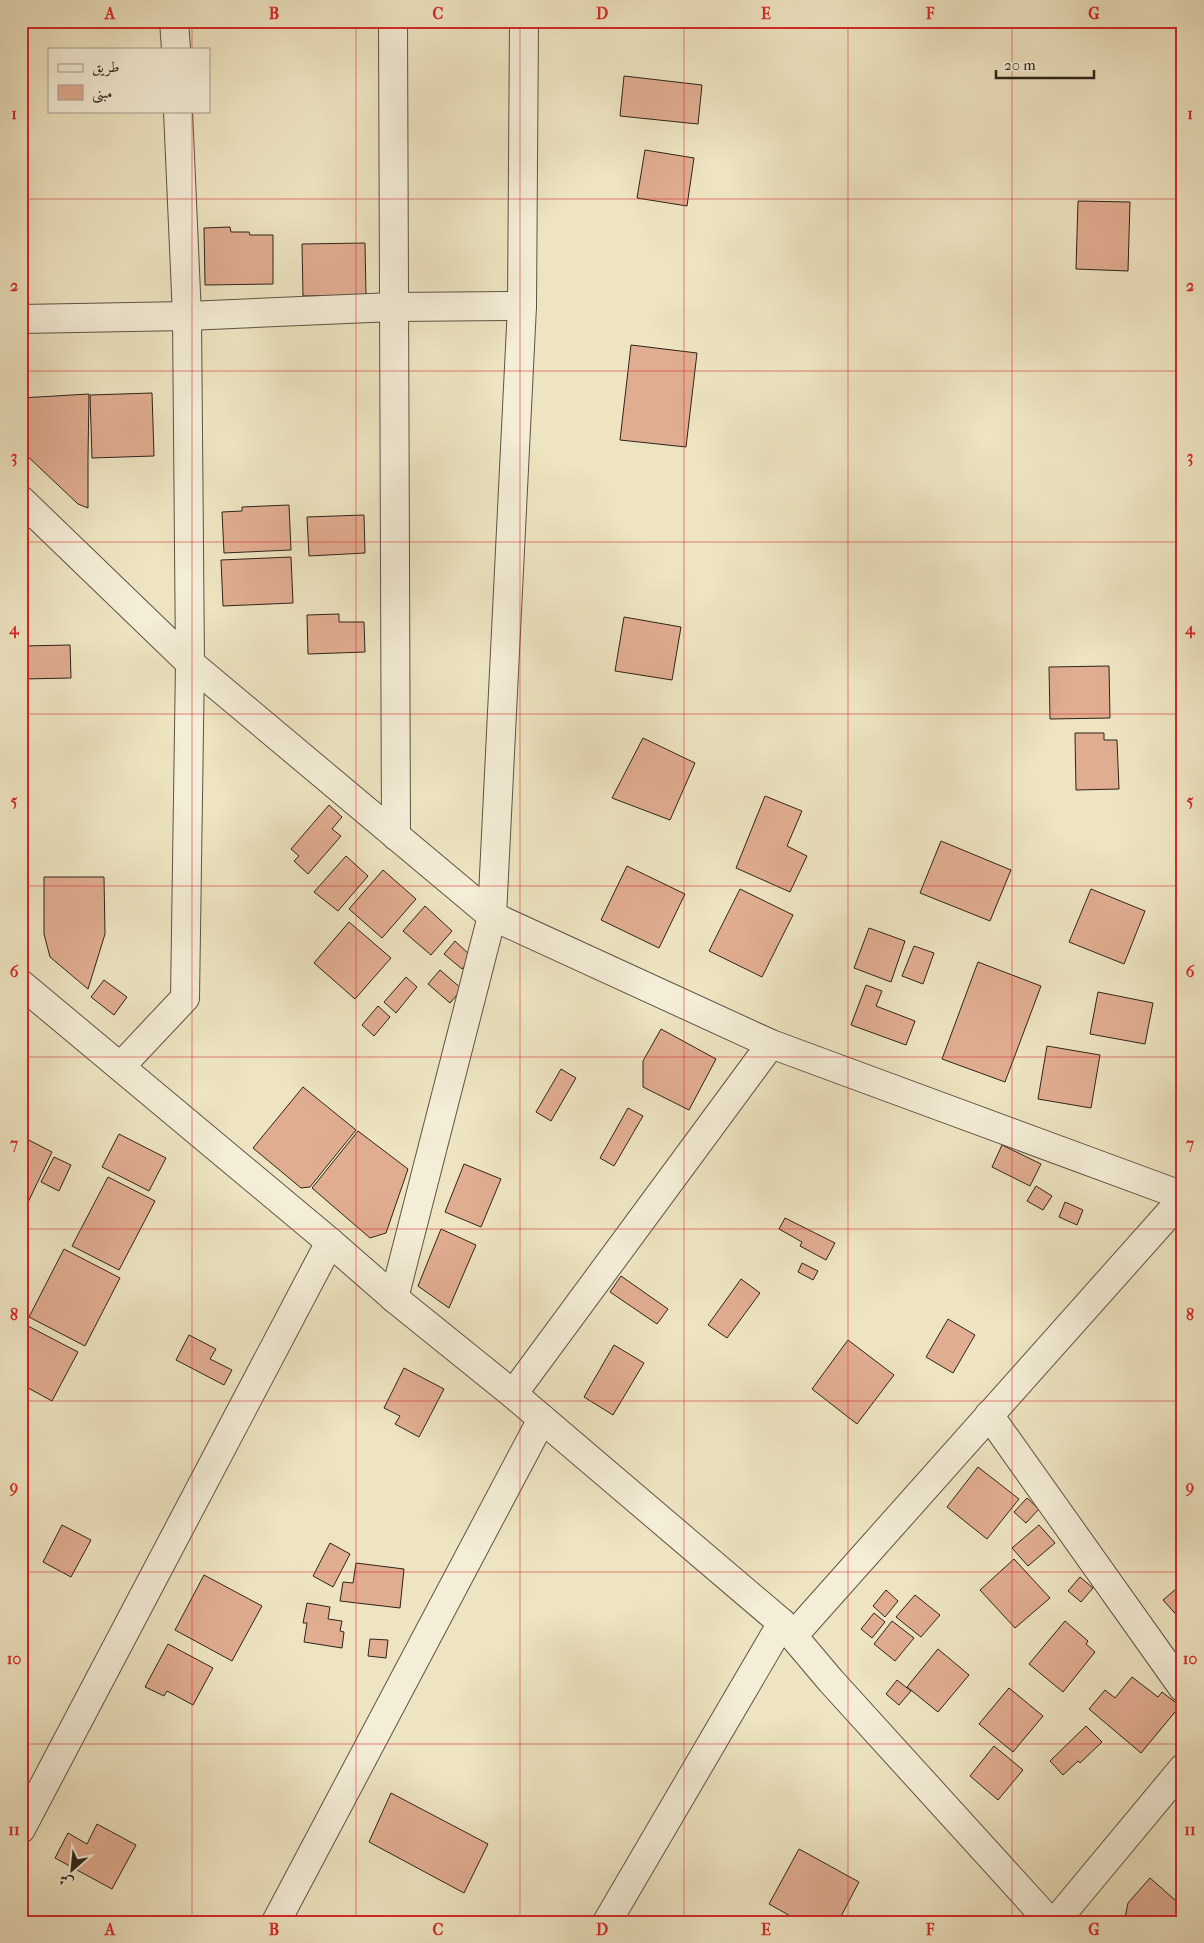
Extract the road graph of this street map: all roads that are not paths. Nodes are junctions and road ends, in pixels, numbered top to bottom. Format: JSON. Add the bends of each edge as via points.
{"nodes":[{"id":1,"x":174,"y":21,"type":"edge"},
{"id":2,"x":393,"y":21,"type":"edge"},
{"id":3,"x":524,"y":21,"type":"edge"},
{"id":4,"x":176,"y":48,"type":"edge"},
{"id":5,"x":178,"y":112,"type":"edge"},
{"id":6,"x":522,"y":306,"type":"junction"},
{"id":7,"x":393,"y":307,"type":"junction"},
{"id":8,"x":187,"y":316,"type":"junction"},
{"id":9,"x":21,"y":319,"type":"edge"},
{"id":10,"x":21,"y":500,"type":"edge"},
{"id":11,"x":190,"y":663,"type":"junction"},
{"id":12,"x":396,"y":836,"type":"junction"},
{"id":13,"x":492,"y":916,"type":"junction"},
{"id":14,"x":21,"y":984,"type":"edge"},
{"id":15,"x":771,"y":1044,"type":"junction"},
{"id":16,"x":121,"y":1066,"type":"junction"},
{"id":17,"x":1183,"y":1197,"type":"edge"},
{"id":18,"x":330,"y":1242,"type":"junction"},
{"id":19,"x":394,"y":1298,"type":"junction"},
{"id":20,"x":512,"y":1394,"type":"junction"},
{"id":21,"x":989,"y":1415,"type":"junction"},
{"id":22,"x":542,"y":1419,"type":"junction"},
{"id":23,"x":787,"y":1630,"type":"junction"},
{"id":24,"x":1183,"y":1688,"type":"edge"},
{"id":25,"x":1183,"y":1768,"type":"edge"},
{"id":26,"x":21,"y":1830,"type":"edge"},
{"id":27,"x":276,"y":1922,"type":"edge"},
{"id":28,"x":608,"y":1922,"type":"edge"},
{"id":29,"x":1050,"y":1922,"type":"edge"},
{"id":30,"x":1055,"y":1922,"type":"edge"}],
"edges":[{"from":1,"to":4,"type":"street"},
{"from":2,"to":7,"type":"street"},
{"from":3,"to":6,"type":"street"},
{"from":5,"to":8,"type":"street"},
{"from":6,"to":7,"type":"street"},
{"from":6,"to":13,"type":"street"},
{"from":7,"to":8,"type":"street"},
{"from":7,"to":12,"type":"street"},
{"from":8,"to":9,"type":"street"},
{"from":8,"to":11,"type":"street"},
{"from":10,"to":11,"type":"street"},
{"from":11,"to":12,"type":"street"},
{"from":11,"to":16,"type":"street","via":[[185,998]]},
{"from":12,"to":13,"type":"street"},
{"from":13,"to":15,"type":"street"},
{"from":13,"to":19,"type":"street"},
{"from":14,"to":16,"type":"street"},
{"from":15,"to":17,"type":"street"},
{"from":15,"to":20,"type":"street"},
{"from":16,"to":18,"type":"street"},
{"from":17,"to":21,"type":"street"},
{"from":18,"to":19,"type":"street"},
{"from":18,"to":26,"type":"street"},
{"from":19,"to":20,"type":"street"},
{"from":20,"to":22,"type":"street"},
{"from":21,"to":23,"type":"street"},
{"from":21,"to":24,"type":"street"},
{"from":22,"to":23,"type":"street"},
{"from":22,"to":27,"type":"street"},
{"from":23,"to":28,"type":"street"},
{"from":23,"to":29,"type":"street"},
{"from":25,"to":30,"type":"street"}]}
